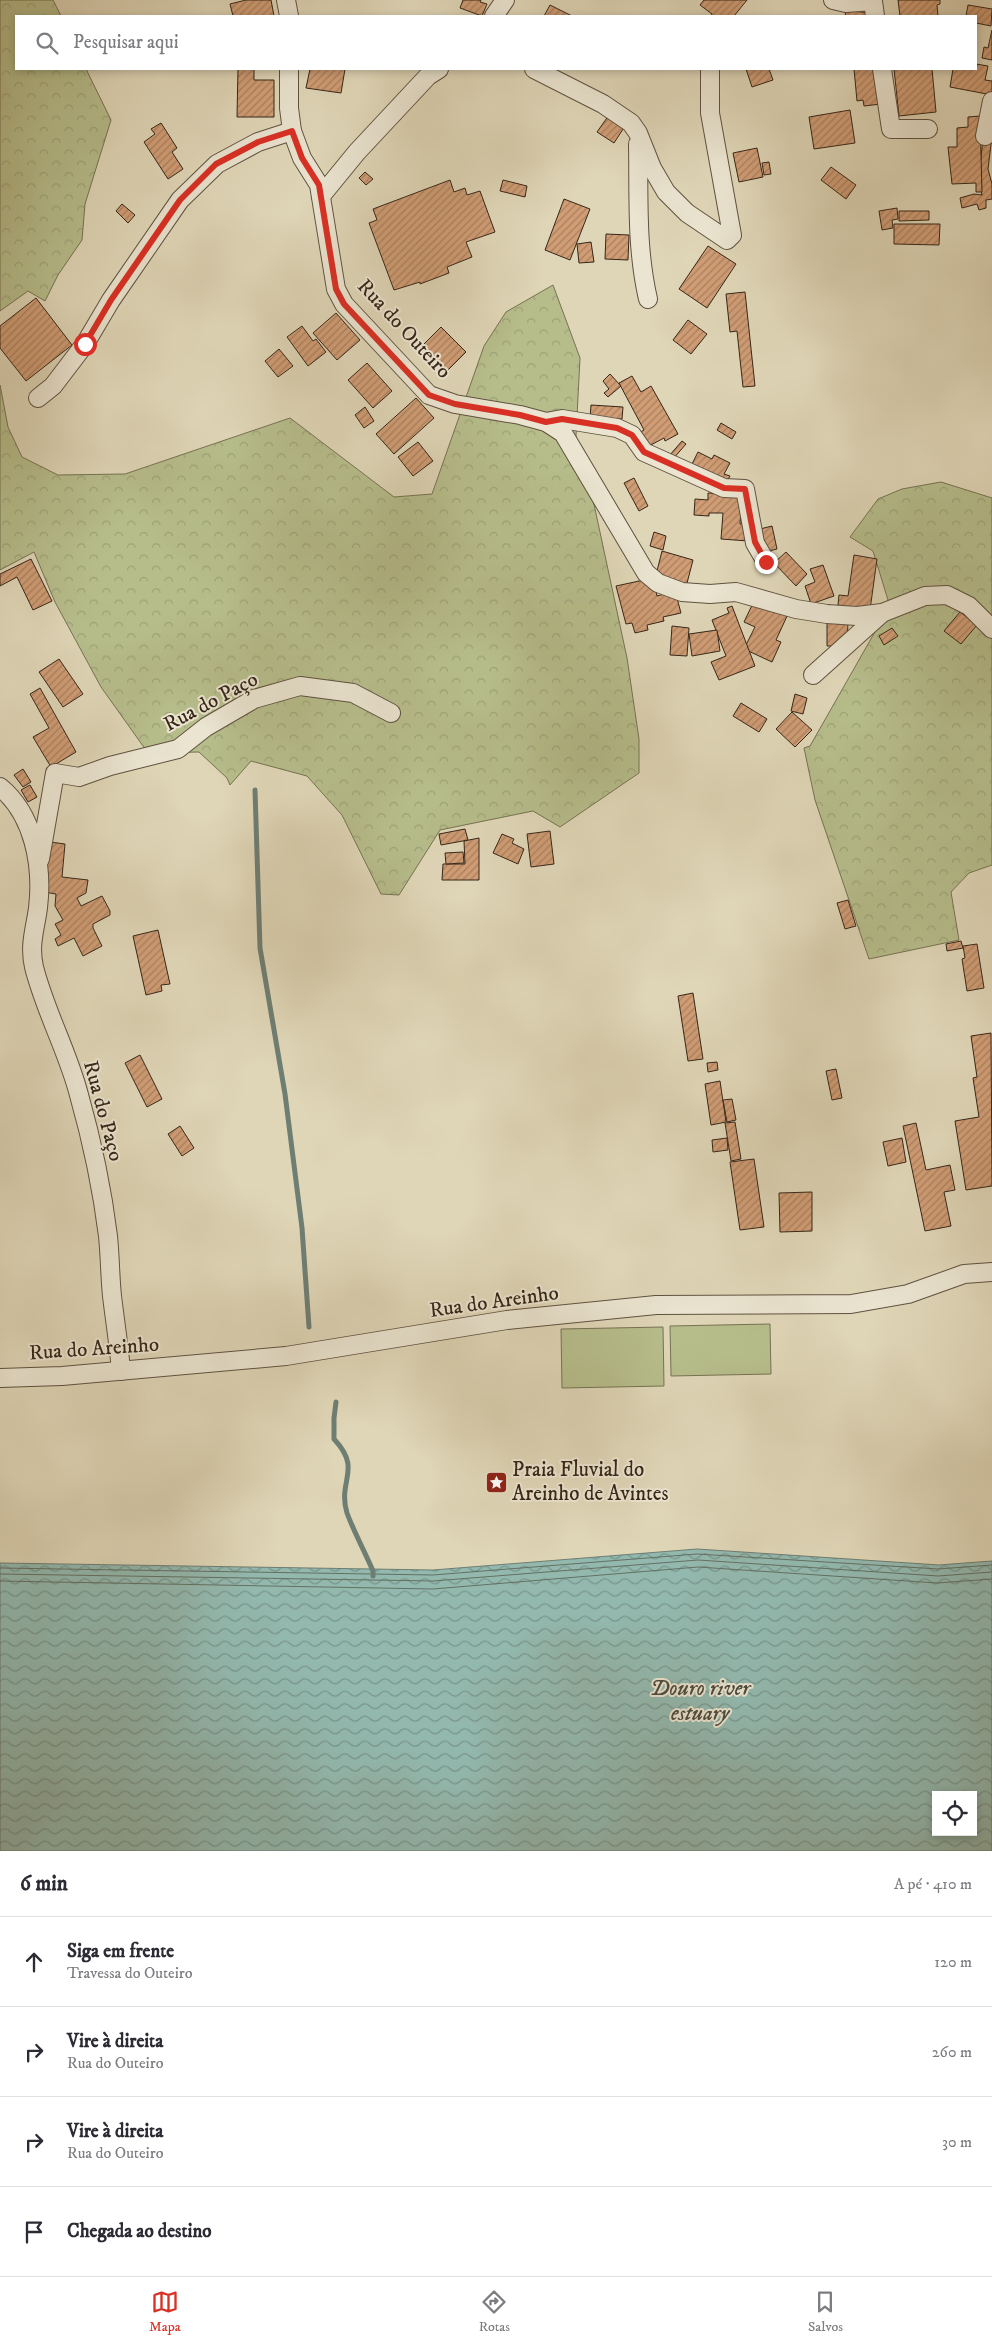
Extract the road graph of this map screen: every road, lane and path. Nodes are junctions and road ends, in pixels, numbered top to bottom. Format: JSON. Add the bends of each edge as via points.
{"nodes":[{"id":1,"x":286,"y":0,"type":"edge"},
{"id":2,"x":505,"y":0,"type":"edge"},
{"id":3,"x":833,"y":0,"type":"edge"},
{"id":4,"x":289,"y":15,"type":"edge"},
{"id":5,"x":495,"y":15,"type":"edge"},
{"id":6,"x":875,"y":15,"type":"edge"},
{"id":7,"x":289,"y":70,"type":"edge"},
{"id":8,"x":437,"y":70,"type":"edge"},
{"id":9,"x":536,"y":70,"type":"edge"},
{"id":10,"x":882,"y":70,"type":"edge"},
{"id":11,"x":710,"y":71,"type":"dead end"},
{"id":12,"x":992,"y":101,"type":"edge"},
{"id":13,"x":928,"y":129,"type":"dead end"},
{"id":14,"x":292,"y":131,"type":"junction"},
{"id":15,"x":638,"y":133,"type":"junction"},
{"id":16,"x":986,"y":136,"type":"dead end"},
{"id":17,"x":321,"y":196,"type":"junction"},
{"id":18,"x":648,"y":299,"type":"dead end"},
{"id":19,"x":38,"y":398,"type":"dead end"},
{"id":20,"x":546,"y":422,"type":"junction"},
{"id":21,"x":766,"y":562,"type":"dead end"},
{"id":22,"x":882,"y":612,"type":"junction"},
{"id":23,"x":992,"y":630,"type":"edge"},
{"id":24,"x":813,"y":674,"type":"dead end"},
{"id":25,"x":391,"y":714,"type":"dead end"},
{"id":26,"x":0,"y":787,"type":"edge"},
{"id":27,"x":39,"y":867,"type":"junction"},
{"id":28,"x":992,"y":1272,"type":"edge"},
{"id":29,"x":121,"y":1371,"type":"junction"},
{"id":30,"x":0,"y":1378,"type":"edge"}],
"edges":[{"from":1,"to":4,"type":"street"},
{"from":2,"to":5,"type":"street"},
{"from":3,"to":6,"type":"street","via":[[846,3],[873,1]]},
{"from":7,"to":14,"type":"street","name":"Rua do Outeiro"},
{"from":8,"to":17,"type":"street","via":[[428,76],[357,152]]},
{"from":9,"to":15,"type":"street","via":[[603,104],[631,123]]},
{"from":10,"to":13,"type":"street","via":[[891,128]]},
{"from":11,"to":15,"type":"street","via":[[710,113],[732,235],[727,240],[687,212],[666,192]]},
{"from":12,"to":16,"type":"street"},
{"from":14,"to":17,"type":"street","name":"Rua do Outeiro","via":[[302,158],[319,185]]},
{"from":14,"to":19,"type":"street","via":[[258,142],[216,164],[180,200],[111,300],[85,344],[53,386]]},
{"from":15,"to":18,"type":"street","via":[[638,225]]},
{"from":17,"to":20,"type":"street","name":"Rua do Outeiro","via":[[336,289],[344,304],[429,395],[455,404]]},
{"from":20,"to":21,"type":"street","name":"Rua do Outeiro","via":[[562,419],[617,428],[632,435],[644,452],[724,488],[745,489],[755,542]]},
{"from":20,"to":22,"type":"street","name":"Rua do Outeiro","via":[[563,433],[646,573],[658,583],[682,592],[736,592],[827,614],[857,616]]},
{"from":22,"to":23,"type":"street","name":"Rua do Outeiro","via":[[925,596],[948,595],[969,606]]},
{"from":22,"to":24,"type":"street"},
{"from":25,"to":27,"type":"street","name":"Rua do Paço","via":[[352,693],[300,686],[254,699],[206,727],[178,749],[79,776],[55,773]]},
{"from":26,"to":27,"type":"street","name":"Rua do Paço","via":[[13,798],[26,822]]},
{"from":27,"to":29,"type":"street","name":"Rua do Paço","via":[[38,909],[31,941],[34,966],[78,1092],[95,1157],[108,1235]]},
{"from":28,"to":29,"type":"street","name":"Rua do Areinho","via":[[964,1274],[908,1294],[851,1304],[656,1305],[507,1320],[286,1356]]},
{"from":29,"to":30,"type":"street","name":"Rua do Areinho"}]}
